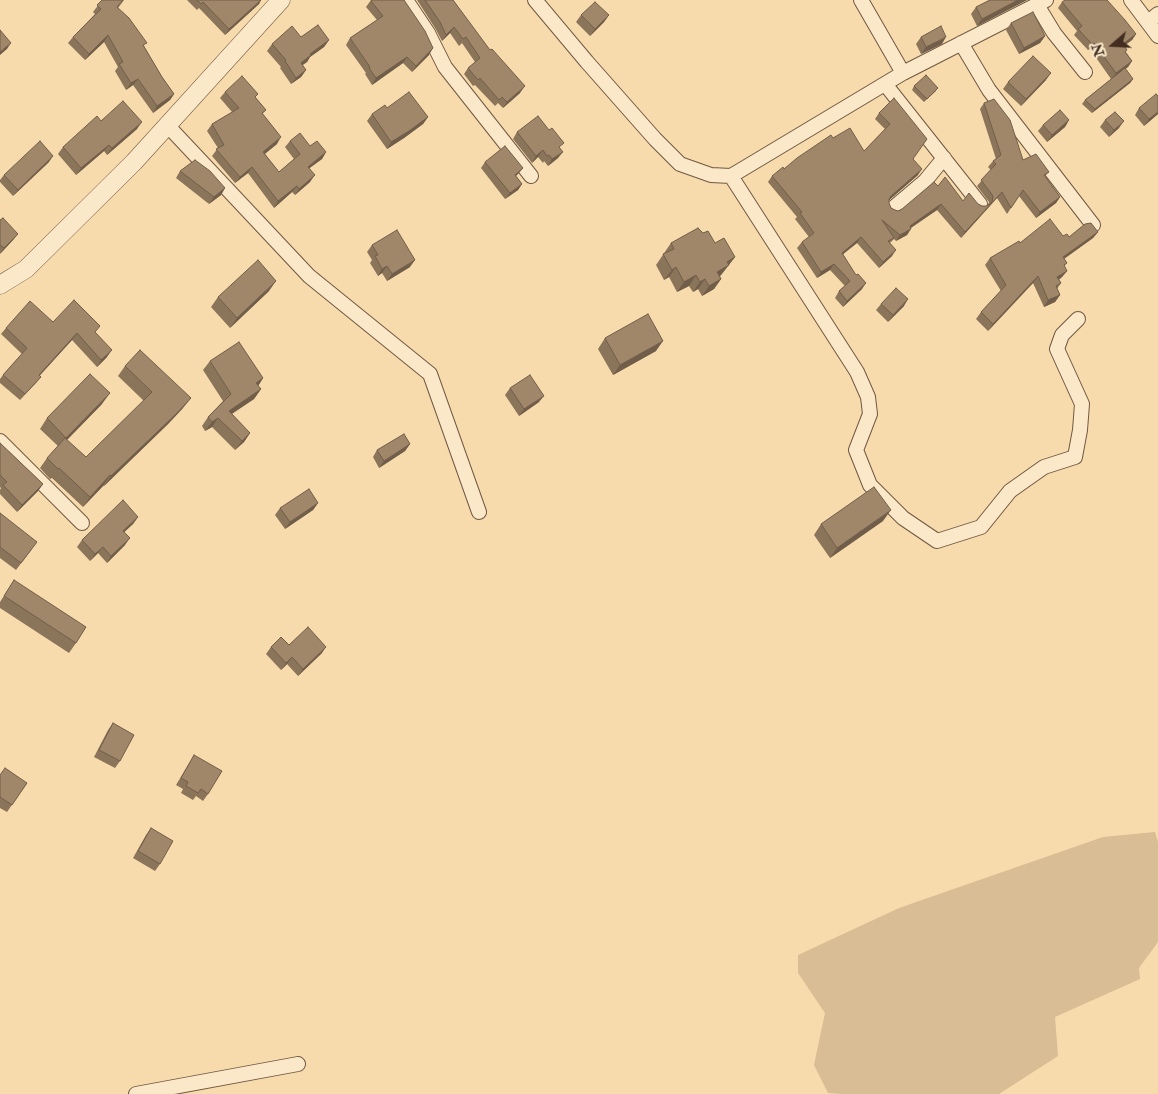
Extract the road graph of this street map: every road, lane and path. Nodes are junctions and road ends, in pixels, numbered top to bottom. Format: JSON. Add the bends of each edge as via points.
{"nodes":[{"id":1,"x":406,"y":0,"type":"edge"},
{"id":2,"x":535,"y":0,"type":"edge"},
{"id":3,"x":861,"y":0,"type":"edge"},
{"id":4,"x":1131,"y":0,"type":"edge"},
{"id":5,"x":1042,"y":2,"type":"edge"},
{"id":6,"x":273,"y":3,"type":"edge"},
{"id":7,"x":1153,"y":18,"type":"edge"},
{"id":8,"x":1158,"y":36,"type":"edge"},
{"id":9,"x":961,"y":43,"type":"junction"},
{"id":10,"x":1085,"y":72,"type":"dead end"},
{"id":11,"x":903,"y":73,"type":"junction"},
{"id":12,"x":885,"y":84,"type":"junction"},
{"id":13,"x":168,"y":126,"type":"junction"},
{"id":14,"x":944,"y":158,"type":"junction"},
{"id":15,"x":531,"y":176,"type":"dead end"},
{"id":16,"x":731,"y":176,"type":"junction"},
{"id":17,"x":980,"y":204,"type":"edge"},
{"id":18,"x":893,"y":208,"type":"edge"},
{"id":19,"x":1093,"y":225,"type":"edge"},
{"id":20,"x":0,"y":285,"type":"edge"},
{"id":21,"x":1078,"y":319,"type":"dead end"},
{"id":22,"x":0,"y":441,"type":"edge"},
{"id":23,"x":480,"y":512,"type":"dead end"},
{"id":24,"x":82,"y":524,"type":"dead end"},
{"id":25,"x":298,"y":1064,"type":"dead end"},
{"id":26,"x":136,"y":1094,"type":"edge"}],
"edges":[{"from":1,"to":15,"type":"street","via":[[445,67]]},
{"from":2,"to":16,"type":"street","via":[[593,70],[680,164],[712,175]]},
{"from":3,"to":11,"type":"street"},
{"from":4,"to":7,"type":"street"},
{"from":5,"to":9,"type":"street"},
{"from":5,"to":10,"type":"street","via":[[1054,33]]},
{"from":6,"to":13,"type":"street"},
{"from":7,"to":8,"type":"street"},
{"from":9,"to":11,"type":"street"},
{"from":9,"to":19,"type":"street","via":[[989,90]]},
{"from":11,"to":12,"type":"street"},
{"from":12,"to":14,"type":"street"},
{"from":12,"to":16,"type":"street"},
{"from":13,"to":20,"type":"street","via":[[26,269]]},
{"from":13,"to":23,"type":"street","via":[[309,276],[430,374]]},
{"from":14,"to":17,"type":"street"},
{"from":14,"to":18,"type":"street"},
{"from":16,"to":21,"type":"street","via":[[856,372],[868,396],[870,414],[856,450],[870,485],[903,518],[937,541],[981,528],[1010,491],[1044,467],[1075,457],[1082,404],[1057,349],[1062,335]]},
{"from":22,"to":24,"type":"street"},
{"from":25,"to":26,"type":"street"}]}
